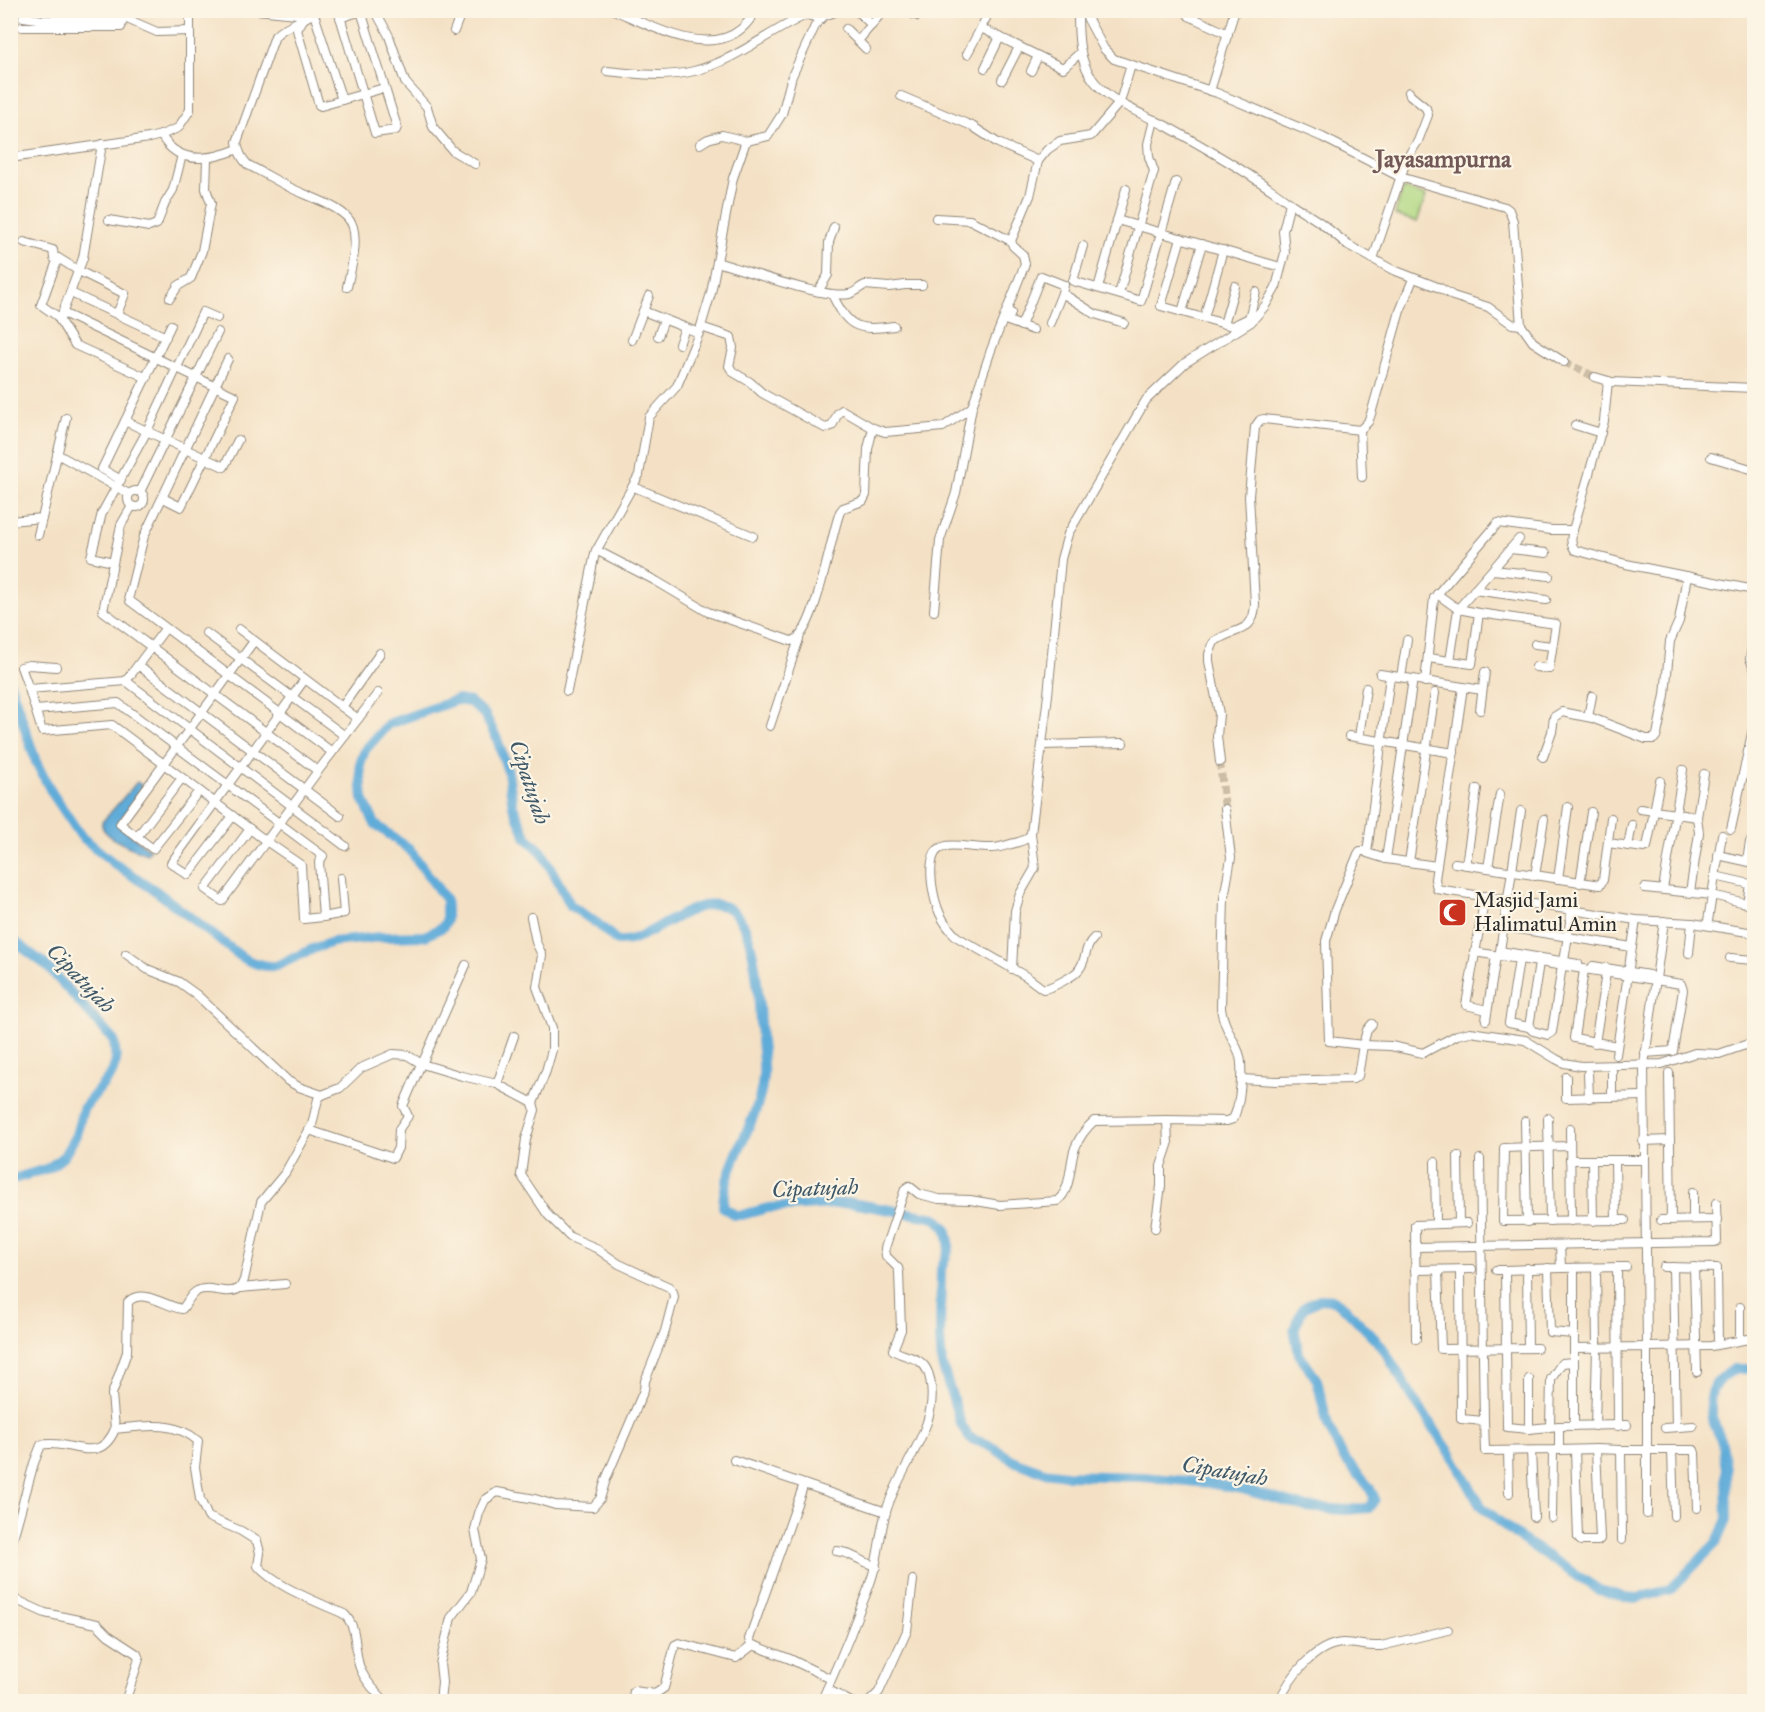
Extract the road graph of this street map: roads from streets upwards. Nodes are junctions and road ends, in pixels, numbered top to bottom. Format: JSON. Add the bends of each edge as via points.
{"nodes":[{"id":1,"x":48,"y":10,"type":"edge"},
{"id":2,"x":75,"y":10,"type":"edge"},
{"id":3,"x":104,"y":10,"type":"edge"},
{"id":4,"x":130,"y":10,"type":"edge"},
{"id":5,"x":190,"y":10,"type":"edge"},
{"id":6,"x":257,"y":10,"type":"edge"},
{"id":7,"x":375,"y":10,"type":"edge"},
{"id":8,"x":462,"y":10,"type":"edge"},
{"id":9,"x":614,"y":10,"type":"edge"},
{"id":10,"x":756,"y":10,"type":"edge"},
{"id":11,"x":840,"y":10,"type":"edge"},
{"id":12,"x":884,"y":10,"type":"edge"},
{"id":13,"x":903,"y":10,"type":"edge"},
{"id":14,"x":921,"y":10,"type":"edge"},
{"id":15,"x":990,"y":10,"type":"edge"},
{"id":16,"x":1078,"y":10,"type":"edge"},
{"id":17,"x":1083,"y":10,"type":"edge"},
{"id":18,"x":1189,"y":10,"type":"edge"},
{"id":19,"x":1235,"y":10,"type":"edge"},
{"id":20,"x":858,"y":12,"type":"dead end"},
{"id":21,"x":23,"y":14,"type":"edge"},
{"id":22,"x":311,"y":14,"type":"edge"},
{"id":23,"x":339,"y":14,"type":"edge"},
{"id":24,"x":821,"y":18,"type":"junction"},
{"id":25,"x":125,"y":19,"type":"junction"},
{"id":26,"x":44,"y":20,"type":"junction"},
{"id":27,"x":100,"y":20,"type":"junction"},
{"id":28,"x":71,"y":21,"type":"junction"},
{"id":29,"x":113,"y":23,"type":"junction"},
{"id":30,"x":872,"y":25,"type":"junction"},
{"id":31,"x":981,"y":28,"type":"junction"},
{"id":32,"x":846,"y":29,"type":"dead end"},
{"id":33,"x":190,"y":31,"type":"junction"},
{"id":34,"x":454,"y":31,"type":"dead end"},
{"id":35,"x":1228,"y":34,"type":"junction"},
{"id":36,"x":1000,"y":37,"type":"junction"},
{"id":37,"x":858,"y":41,"type":"junction"},
{"id":38,"x":1019,"y":47,"type":"junction"},
{"id":39,"x":866,"y":49,"type":"dead end"},
{"id":40,"x":1081,"y":52,"type":"junction"},
{"id":41,"x":967,"y":54,"type":"dead end"},
{"id":42,"x":1038,"y":56,"type":"junction"},
{"id":43,"x":1131,"y":65,"type":"junction"},
{"id":44,"x":985,"y":68,"type":"dead end"},
{"id":45,"x":1031,"y":70,"type":"dead end"},
{"id":46,"x":607,"y":71,"type":"dead end"},
{"id":47,"x":1002,"y":80,"type":"dead end"},
{"id":48,"x":384,"y":88,"type":"junction"},
{"id":49,"x":1210,"y":91,"type":"junction"},
{"id":50,"x":1409,"y":92,"type":"dead end"},
{"id":51,"x":363,"y":94,"type":"junction"},
{"id":52,"x":901,"y":96,"type":"dead end"},
{"id":53,"x":342,"y":100,"type":"junction"},
{"id":54,"x":1120,"y":102,"type":"junction"},
{"id":55,"x":1155,"y":121,"type":"junction"},
{"id":56,"x":161,"y":135,"type":"junction"},
{"id":57,"x":746,"y":141,"type":"junction"},
{"id":58,"x":102,"y":144,"type":"junction"},
{"id":59,"x":700,"y":144,"type":"dead end"},
{"id":60,"x":238,"y":149,"type":"junction"},
{"id":61,"x":182,"y":155,"type":"junction"},
{"id":62,"x":10,"y":158,"type":"edge"},
{"id":63,"x":207,"y":159,"type":"junction"},
{"id":64,"x":1038,"y":161,"type":"junction"},
{"id":65,"x":475,"y":164,"type":"dead end"},
{"id":66,"x":1401,"y":177,"type":"junction"},
{"id":67,"x":1176,"y":182,"type":"dead end"},
{"id":68,"x":1126,"y":189,"type":"dead end"},
{"id":69,"x":1290,"y":203,"type":"junction"},
{"id":70,"x":936,"y":218,"type":"dead end"},
{"id":71,"x":109,"y":220,"type":"dead end"},
{"id":72,"x":1117,"y":220,"type":"junction"},
{"id":73,"x":1138,"y":226,"type":"junction"},
{"id":74,"x":834,"y":227,"type":"dead end"},
{"id":75,"x":1160,"y":232,"type":"junction"},
{"id":76,"x":1181,"y":238,"type":"junction"},
{"id":77,"x":1011,"y":241,"type":"junction"},
{"id":78,"x":24,"y":242,"type":"dead end"},
{"id":79,"x":1202,"y":244,"type":"junction"},
{"id":80,"x":1083,"y":246,"type":"dead end"},
{"id":81,"x":1223,"y":250,"type":"junction"},
{"id":82,"x":58,"y":258,"type":"junction"},
{"id":83,"x":1373,"y":259,"type":"junction"},
{"id":84,"x":717,"y":262,"type":"junction"},
{"id":85,"x":1277,"y":266,"type":"dead end"},
{"id":86,"x":79,"y":271,"type":"junction"},
{"id":87,"x":1027,"y":271,"type":"dead end"},
{"id":88,"x":1413,"y":279,"type":"junction"},
{"id":89,"x":1073,"y":281,"type":"junction"},
{"id":90,"x":922,"y":285,"type":"dead end"},
{"id":91,"x":348,"y":286,"type":"dead end"},
{"id":92,"x":1235,"y":286,"type":"dead end"},
{"id":93,"x":1098,"y":288,"type":"junction"},
{"id":94,"x":1063,"y":289,"type":"junction"},
{"id":95,"x":819,"y":290,"type":"junction"},
{"id":96,"x":70,"y":292,"type":"junction"},
{"id":97,"x":1256,"y":292,"type":"dead end"},
{"id":98,"x":832,"y":294,"type":"junction"},
{"id":99,"x":1119,"y":294,"type":"junction"},
{"id":100,"x":649,"y":296,"type":"dead end"},
{"id":101,"x":170,"y":298,"type":"dead end"},
{"id":102,"x":643,"y":312,"type":"junction"},
{"id":103,"x":1182,"y":312,"type":"junction"},
{"id":104,"x":117,"y":314,"type":"junction"},
{"id":105,"x":61,"y":316,"type":"junction"},
{"id":106,"x":217,"y":318,"type":"dead end"},
{"id":107,"x":1203,"y":318,"type":"junction"},
{"id":108,"x":664,"y":320,"type":"junction"},
{"id":109,"x":1050,"y":322,"type":"dead end"},
{"id":110,"x":1124,"y":323,"type":"dead end"},
{"id":111,"x":1224,"y":324,"type":"junction"},
{"id":112,"x":171,"y":325,"type":"dead end"},
{"id":113,"x":1521,"y":325,"type":"junction"},
{"id":114,"x":894,"y":326,"type":"dead end"},
{"id":115,"x":1022,"y":326,"type":"junction"},
{"id":116,"x":685,"y":328,"type":"junction"},
{"id":117,"x":700,"y":330,"type":"junction"},
{"id":118,"x":1033,"y":330,"type":"dead end"},
{"id":119,"x":218,"y":332,"type":"dead end"},
{"id":120,"x":658,"y":336,"type":"dead end"},
{"id":121,"x":166,"y":337,"type":"junction"},
{"id":122,"x":632,"y":340,"type":"dead end"},
{"id":123,"x":679,"y":344,"type":"dead end"},
{"id":124,"x":156,"y":358,"type":"junction"},
{"id":125,"x":228,"y":358,"type":"dead end"},
{"id":126,"x":1563,"y":362,"type":"tunnel mouth"},
{"id":127,"x":177,"y":368,"type":"junction"},
{"id":128,"x":196,"y":377,"type":"junction"},
{"id":129,"x":1595,"y":377,"type":"tunnel mouth"},
{"id":130,"x":147,"y":378,"type":"junction"},
{"id":131,"x":1608,"y":381,"type":"junction"},
{"id":132,"x":215,"y":386,"type":"junction"},
{"id":133,"x":1755,"y":388,"type":"edge"},
{"id":134,"x":972,"y":407,"type":"junction"},
{"id":135,"x":66,"y":418,"type":"dead end"},
{"id":136,"x":126,"y":421,"type":"junction"},
{"id":137,"x":1575,"y":425,"type":"dead end"},
{"id":138,"x":873,"y":428,"type":"junction"},
{"id":139,"x":1360,"y":430,"type":"junction"},
{"id":140,"x":147,"y":431,"type":"junction"},
{"id":141,"x":1601,"y":433,"type":"junction"},
{"id":142,"x":165,"y":440,"type":"junction"},
{"id":143,"x":238,"y":440,"type":"dead end"},
{"id":144,"x":185,"y":449,"type":"junction"},
{"id":145,"x":57,"y":454,"type":"junction"},
{"id":146,"x":1711,"y":457,"type":"dead end"},
{"id":147,"x":205,"y":458,"type":"junction"},
{"id":148,"x":1755,"y":470,"type":"edge"},
{"id":149,"x":1362,"y":477,"type":"dead end"},
{"id":150,"x":118,"y":484,"type":"junction"},
{"id":151,"x":634,"y":487,"type":"junction"},
{"id":152,"x":140,"y":492,"type":"junction"},
{"id":153,"x":129,"y":494,"type":"junction"},
{"id":154,"x":163,"y":498,"type":"junction"},
{"id":155,"x":143,"y":502,"type":"junction"},
{"id":156,"x":132,"y":506,"type":"junction"},
{"id":157,"x":158,"y":509,"type":"junction"},
{"id":158,"x":42,"y":519,"type":"junction"},
{"id":159,"x":10,"y":521,"type":"edge"},
{"id":160,"x":1551,"y":530,"type":"junction"},
{"id":161,"x":1573,"y":530,"type":"junction"},
{"id":162,"x":38,"y":534,"type":"dead end"},
{"id":163,"x":753,"y":536,"type":"dead end"},
{"id":164,"x":1519,"y":539,"type":"dead end"},
{"id":165,"x":1571,"y":539,"type":"junction"},
{"id":166,"x":1510,"y":549,"type":"junction"},
{"id":167,"x":596,"y":550,"type":"junction"},
{"id":168,"x":1546,"y":553,"type":"dead end"},
{"id":169,"x":113,"y":562,"type":"junction"},
{"id":170,"x":1493,"y":570,"type":"junction"},
{"id":171,"x":1549,"y":576,"type":"dead end"},
{"id":172,"x":1687,"y":576,"type":"junction"},
{"id":173,"x":1474,"y":590,"type":"junction"},
{"id":174,"x":1755,"y":590,"type":"edge"},
{"id":175,"x":1437,"y":594,"type":"junction"},
{"id":176,"x":1546,"y":600,"type":"dead end"},
{"id":177,"x":1458,"y":609,"type":"junction"},
{"id":178,"x":934,"y":611,"type":"dead end"},
{"id":179,"x":1479,"y":613,"type":"junction"},
{"id":180,"x":165,"y":629,"type":"junction"},
{"id":181,"x":239,"y":629,"type":"dead end"},
{"id":182,"x":206,"y":633,"type":"dead end"},
{"id":183,"x":1755,"y":636,"type":"edge"},
{"id":184,"x":799,"y":639,"type":"junction"},
{"id":185,"x":1407,"y":640,"type":"dead end"},
{"id":186,"x":254,"y":641,"type":"junction"},
{"id":187,"x":1535,"y":644,"type":"dead end"},
{"id":188,"x":151,"y":646,"type":"junction"},
{"id":189,"x":1552,"y":646,"type":"junction"},
{"id":190,"x":380,"y":653,"type":"dead end"},
{"id":191,"x":241,"y":658,"type":"junction"},
{"id":192,"x":1428,"y":658,"type":"junction"},
{"id":193,"x":1450,"y":661,"type":"junction"},
{"id":194,"x":138,"y":665,"type":"junction"},
{"id":195,"x":56,"y":667,"type":"dead end"},
{"id":196,"x":1536,"y":667,"type":"dead end"},
{"id":197,"x":1755,"y":668,"type":"edge"},
{"id":198,"x":1485,"y":672,"type":"dead end"},
{"id":199,"x":1380,"y":674,"type":"dead end"},
{"id":200,"x":228,"y":676,"type":"junction"},
{"id":201,"x":1390,"y":676,"type":"junction"},
{"id":202,"x":1401,"y":677,"type":"junction"},
{"id":203,"x":305,"y":679,"type":"junction"},
{"id":204,"x":1413,"y":679,"type":"junction"},
{"id":205,"x":126,"y":681,"type":"junction"},
{"id":206,"x":1425,"y":682,"type":"junction"},
{"id":207,"x":1462,"y":687,"type":"junction"},
{"id":208,"x":1366,"y":688,"type":"dead end"},
{"id":209,"x":29,"y":689,"type":"junction"},
{"id":210,"x":1482,"y":690,"type":"junction"},
{"id":211,"x":567,"y":691,"type":"dead end"},
{"id":212,"x":378,"y":693,"type":"dead end"},
{"id":213,"x":1435,"y":693,"type":"dead end"},
{"id":214,"x":215,"y":694,"type":"junction"},
{"id":215,"x":292,"y":696,"type":"junction"},
{"id":216,"x":1592,"y":696,"type":"dead end"},
{"id":217,"x":342,"y":707,"type":"junction"},
{"id":218,"x":36,"y":710,"type":"junction"},
{"id":219,"x":1480,"y":710,"type":"dead end"},
{"id":220,"x":202,"y":712,"type":"junction"},
{"id":221,"x":279,"y":714,"type":"junction"},
{"id":222,"x":1588,"y":717,"type":"junction"},
{"id":223,"x":358,"y":718,"type":"junction"},
{"id":224,"x":1755,"y":724,"type":"edge"},
{"id":225,"x":770,"y":726,"type":"dead end"},
{"id":226,"x":189,"y":729,"type":"junction"},
{"id":227,"x":266,"y":732,"type":"junction"},
{"id":228,"x":345,"y":736,"type":"junction"},
{"id":229,"x":1349,"y":736,"type":"dead end"},
{"id":230,"x":1359,"y":737,"type":"junction"},
{"id":231,"x":1381,"y":741,"type":"junction"},
{"id":232,"x":1123,"y":743,"type":"dead end"},
{"id":233,"x":1042,"y":745,"type":"junction"},
{"id":234,"x":1404,"y":745,"type":"junction"},
{"id":235,"x":176,"y":747,"type":"junction"},
{"id":236,"x":1426,"y":748,"type":"junction"},
{"id":237,"x":253,"y":750,"type":"junction"},
{"id":238,"x":332,"y":752,"type":"junction"},
{"id":239,"x":1454,"y":753,"type":"junction"},
{"id":240,"x":1543,"y":757,"type":"dead end"},
{"id":241,"x":1220,"y":762,"type":"tunnel mouth"},
{"id":242,"x":164,"y":764,"type":"junction"},
{"id":243,"x":241,"y":767,"type":"junction"},
{"id":244,"x":1683,"y":770,"type":"dead end"},
{"id":245,"x":318,"y":771,"type":"junction"},
{"id":246,"x":1704,"y":774,"type":"dead end"},
{"id":247,"x":182,"y":778,"type":"junction"},
{"id":248,"x":1660,"y":781,"type":"dead end"},
{"id":249,"x":228,"y":785,"type":"junction"},
{"id":250,"x":304,"y":788,"type":"junction"},
{"id":251,"x":1477,"y":789,"type":"dead end"},
{"id":252,"x":199,"y":791,"type":"junction"},
{"id":253,"x":1500,"y":794,"type":"dead end"},
{"id":254,"x":216,"y":803,"type":"junction"},
{"id":255,"x":292,"y":806,"type":"junction"},
{"id":256,"x":1568,"y":807,"type":"dead end"},
{"id":257,"x":1225,"y":809,"type":"tunnel mouth"},
{"id":258,"x":1640,"y":809,"type":"dead end"},
{"id":259,"x":1521,"y":811,"type":"dead end"},
{"id":260,"x":1591,"y":812,"type":"dead end"},
{"id":261,"x":1655,"y":812,"type":"junction"},
{"id":262,"x":1676,"y":814,"type":"junction"},
{"id":263,"x":233,"y":816,"type":"junction"},
{"id":264,"x":340,"y":816,"type":"dead end"},
{"id":265,"x":1697,"y":817,"type":"junction"},
{"id":266,"x":1611,"y":818,"type":"dead end"},
{"id":267,"x":1544,"y":819,"type":"dead end"},
{"id":268,"x":279,"y":823,"type":"junction"},
{"id":269,"x":1632,"y":825,"type":"dead end"},
{"id":270,"x":250,"y":829,"type":"junction"},
{"id":271,"x":1031,"y":834,"type":"junction"},
{"id":272,"x":136,"y":837,"type":"junction"},
{"id":273,"x":266,"y":841,"type":"junction"},
{"id":274,"x":1750,"y":842,"type":"dead end"},
{"id":275,"x":1608,"y":843,"type":"junction"},
{"id":276,"x":345,"y":846,"type":"dead end"},
{"id":277,"x":1628,"y":846,"type":"junction"},
{"id":278,"x":1366,"y":851,"type":"junction"},
{"id":279,"x":1720,"y":856,"type":"junction"},
{"id":280,"x":1386,"y":859,"type":"junction"},
{"id":281,"x":1409,"y":862,"type":"junction"},
{"id":282,"x":1455,"y":862,"type":"dead end"},
{"id":283,"x":1751,"y":862,"type":"edge"},
{"id":284,"x":1466,"y":865,"type":"junction"},
{"id":285,"x":1437,"y":866,"type":"junction"},
{"id":286,"x":1488,"y":868,"type":"junction"},
{"id":287,"x":1511,"y":872,"type":"junction"},
{"id":288,"x":1535,"y":876,"type":"junction"},
{"id":289,"x":1715,"y":876,"type":"junction"},
{"id":290,"x":341,"y":878,"type":"dead end"},
{"id":291,"x":1558,"y":879,"type":"junction"},
{"id":292,"x":1580,"y":883,"type":"junction"},
{"id":293,"x":1752,"y":884,"type":"edge"},
{"id":294,"x":1645,"y":888,"type":"dead end"},
{"id":295,"x":1663,"y":889,"type":"junction"},
{"id":296,"x":1690,"y":892,"type":"junction"},
{"id":297,"x":1712,"y":895,"type":"junction"},
{"id":298,"x":1485,"y":896,"type":"junction"},
{"id":299,"x":1508,"y":900,"type":"junction"},
{"id":300,"x":1751,"y":904,"type":"edge"},
{"id":301,"x":1572,"y":909,"type":"junction"},
{"id":302,"x":323,"y":917,"type":"junction"},
{"id":303,"x":531,"y":917,"type":"dead end"},
{"id":304,"x":1636,"y":920,"type":"junction"},
{"id":305,"x":1664,"y":921,"type":"junction"},
{"id":306,"x":1708,"y":921,"type":"dead end"},
{"id":307,"x":1692,"y":923,"type":"junction"},
{"id":308,"x":1504,"y":927,"type":"junction"},
{"id":309,"x":1755,"y":933,"type":"edge"},
{"id":310,"x":1568,"y":937,"type":"junction"},
{"id":311,"x":1094,"y":938,"type":"dead end"},
{"id":312,"x":1632,"y":947,"type":"junction"},
{"id":313,"x":1475,"y":950,"type":"junction"},
{"id":314,"x":1689,"y":953,"type":"dead end"},
{"id":315,"x":126,"y":954,"type":"dead end"},
{"id":316,"x":1496,"y":956,"type":"junction"},
{"id":317,"x":1730,"y":958,"type":"dead end"},
{"id":318,"x":1519,"y":960,"type":"junction"},
{"id":319,"x":1755,"y":960,"type":"edge"},
{"id":320,"x":1539,"y":963,"type":"junction"},
{"id":321,"x":1563,"y":964,"type":"junction"},
{"id":322,"x":466,"y":965,"type":"dead end"},
{"id":323,"x":1011,"y":969,"type":"junction"},
{"id":324,"x":1584,"y":970,"type":"junction"},
{"id":325,"x":1606,"y":973,"type":"junction"},
{"id":326,"x":1628,"y":974,"type":"junction"},
{"id":327,"x":1656,"y":978,"type":"junction"},
{"id":328,"x":1487,"y":1010,"type":"junction"},
{"id":329,"x":1486,"y":1020,"type":"dead end"},
{"id":330,"x":1372,"y":1024,"type":"dead end"},
{"id":331,"x":1529,"y":1027,"type":"junction"},
{"id":332,"x":514,"y":1036,"type":"dead end"},
{"id":333,"x":1755,"y":1042,"type":"edge"},
{"id":334,"x":1595,"y":1043,"type":"junction"},
{"id":335,"x":1364,"y":1045,"type":"junction"},
{"id":336,"x":1645,"y":1053,"type":"junction"},
{"id":337,"x":422,"y":1064,"type":"junction"},
{"id":338,"x":1644,"y":1065,"type":"junction"},
{"id":339,"x":1612,"y":1071,"type":"dead end"},
{"id":340,"x":1588,"y":1072,"type":"dead end"},
{"id":341,"x":1669,"y":1073,"type":"dead end"},
{"id":342,"x":1566,"y":1077,"type":"dead end"},
{"id":343,"x":1241,"y":1079,"type":"junction"},
{"id":344,"x":497,"y":1084,"type":"junction"},
{"id":345,"x":322,"y":1095,"type":"junction"},
{"id":346,"x":1643,"y":1096,"type":"junction"},
{"id":347,"x":1612,"y":1097,"type":"junction"},
{"id":348,"x":1589,"y":1098,"type":"junction"},
{"id":349,"x":533,"y":1103,"type":"junction"},
{"id":350,"x":1548,"y":1118,"type":"dead end"},
{"id":351,"x":1167,"y":1120,"type":"junction"},
{"id":352,"x":1525,"y":1121,"type":"dead end"},
{"id":353,"x":1570,"y":1128,"type":"dead end"},
{"id":354,"x":309,"y":1130,"type":"junction"},
{"id":355,"x":1670,"y":1140,"type":"junction"},
{"id":356,"x":1643,"y":1141,"type":"junction"},
{"id":357,"x":1526,"y":1146,"type":"junction"},
{"id":358,"x":1548,"y":1146,"type":"junction"},
{"id":359,"x":1570,"y":1146,"type":"junction"},
{"id":360,"x":1458,"y":1156,"type":"dead end"},
{"id":361,"x":1480,"y":1159,"type":"dead end"},
{"id":362,"x":1570,"y":1160,"type":"junction"},
{"id":363,"x":1615,"y":1160,"type":"junction"},
{"id":364,"x":1643,"y":1160,"type":"junction"},
{"id":365,"x":1592,"y":1161,"type":"junction"},
{"id":366,"x":1436,"y":1162,"type":"dead end"},
{"id":367,"x":1693,"y":1192,"type":"dead end"},
{"id":368,"x":1716,"y":1203,"type":"dead end"},
{"id":369,"x":1717,"y":1219,"type":"junction"},
{"id":370,"x":1625,"y":1220,"type":"dead end"},
{"id":371,"x":1661,"y":1220,"type":"dead end"},
{"id":372,"x":1671,"y":1220,"type":"junction"},
{"id":373,"x":1693,"y":1220,"type":"junction"},
{"id":374,"x":1550,"y":1221,"type":"junction"},
{"id":375,"x":1571,"y":1221,"type":"junction"},
{"id":376,"x":1593,"y":1221,"type":"junction"},
{"id":377,"x":1616,"y":1221,"type":"junction"},
{"id":378,"x":1527,"y":1222,"type":"junction"},
{"id":379,"x":1436,"y":1223,"type":"junction"},
{"id":380,"x":1155,"y":1228,"type":"dead end"},
{"id":381,"x":1646,"y":1244,"type":"junction"},
{"id":382,"x":1560,"y":1245,"type":"junction"},
{"id":383,"x":1481,"y":1246,"type":"junction"},
{"id":384,"x":1415,"y":1247,"type":"junction"},
{"id":385,"x":1664,"y":1267,"type":"dead end"},
{"id":386,"x":1673,"y":1267,"type":"junction"},
{"id":387,"x":1694,"y":1267,"type":"junction"},
{"id":388,"x":1527,"y":1268,"type":"junction"},
{"id":389,"x":1548,"y":1268,"type":"junction"},
{"id":390,"x":1561,"y":1268,"type":"junction"},
{"id":391,"x":1574,"y":1268,"type":"junction"},
{"id":392,"x":1596,"y":1268,"type":"junction"},
{"id":393,"x":1472,"y":1269,"type":"dead end"},
{"id":394,"x":1505,"y":1269,"type":"junction"},
{"id":395,"x":1415,"y":1270,"type":"junction"},
{"id":396,"x":1460,"y":1270,"type":"junction"},
{"id":397,"x":1496,"y":1270,"type":"dead end"},
{"id":398,"x":1438,"y":1271,"type":"junction"},
{"id":399,"x":285,"y":1284,"type":"dead end"},
{"id":400,"x":240,"y":1288,"type":"junction"},
{"id":401,"x":1740,"y":1307,"type":"dead end"},
{"id":402,"x":1574,"y":1334,"type":"junction"},
{"id":403,"x":1755,"y":1338,"type":"edge"},
{"id":404,"x":1416,"y":1339,"type":"dead end"},
{"id":405,"x":1740,"y":1339,"type":"junction"},
{"id":406,"x":1718,"y":1344,"type":"junction"},
{"id":407,"x":1696,"y":1346,"type":"junction"},
{"id":408,"x":1647,"y":1347,"type":"junction"},
{"id":409,"x":1673,"y":1347,"type":"junction"},
{"id":410,"x":1528,"y":1348,"type":"junction"},
{"id":411,"x":1537,"y":1348,"type":"dead end"},
{"id":412,"x":1574,"y":1348,"type":"junction"},
{"id":413,"x":1597,"y":1348,"type":"junction"},
{"id":414,"x":1619,"y":1348,"type":"junction"},
{"id":415,"x":1484,"y":1349,"type":"junction"},
{"id":416,"x":1505,"y":1349,"type":"junction"},
{"id":417,"x":1462,"y":1350,"type":"junction"},
{"id":418,"x":1575,"y":1362,"type":"junction"},
{"id":419,"x":1697,"y":1372,"type":"dead end"},
{"id":420,"x":1529,"y":1379,"type":"dead end"},
{"id":421,"x":1484,"y":1420,"type":"junction"},
{"id":422,"x":1627,"y":1425,"type":"dead end"},
{"id":423,"x":1550,"y":1426,"type":"junction"},
{"id":424,"x":1559,"y":1426,"type":"junction"},
{"id":425,"x":1574,"y":1426,"type":"junction"},
{"id":426,"x":1595,"y":1426,"type":"junction"},
{"id":427,"x":1618,"y":1426,"type":"junction"},
{"id":428,"x":1693,"y":1426,"type":"dead end"},
{"id":429,"x":1676,"y":1427,"type":"junction"},
{"id":430,"x":1529,"y":1428,"type":"junction"},
{"id":431,"x":1665,"y":1428,"type":"dead end"},
{"id":432,"x":115,"y":1429,"type":"junction"},
{"id":433,"x":1596,"y":1449,"type":"junction"},
{"id":434,"x":1556,"y":1450,"type":"junction"},
{"id":435,"x":1575,"y":1450,"type":"junction"},
{"id":436,"x":1621,"y":1450,"type":"junction"},
{"id":437,"x":1647,"y":1450,"type":"junction"},
{"id":438,"x":1672,"y":1450,"type":"junction"},
{"id":439,"x":1508,"y":1451,"type":"junction"},
{"id":440,"x":1531,"y":1451,"type":"junction"},
{"id":441,"x":734,"y":1460,"type":"dead end"},
{"id":442,"x":804,"y":1484,"type":"junction"},
{"id":443,"x":1509,"y":1493,"type":"dead end"},
{"id":444,"x":1696,"y":1508,"type":"dead end"},
{"id":445,"x":886,"y":1512,"type":"junction"},
{"id":446,"x":1647,"y":1514,"type":"dead end"},
{"id":447,"x":1674,"y":1516,"type":"dead end"},
{"id":448,"x":1533,"y":1517,"type":"dead end"},
{"id":449,"x":1552,"y":1518,"type":"dead end"},
{"id":450,"x":1622,"y":1540,"type":"dead end"},
{"id":451,"x":10,"y":1549,"type":"edge"},
{"id":452,"x":837,"y":1551,"type":"dead end"},
{"id":453,"x":876,"y":1567,"type":"junction"},
{"id":454,"x":913,"y":1580,"type":"dead end"},
{"id":455,"x":10,"y":1597,"type":"edge"},
{"id":456,"x":1448,"y":1630,"type":"dead end"},
{"id":457,"x":751,"y":1645,"type":"junction"},
{"id":458,"x":831,"y":1679,"type":"junction"},
{"id":459,"x":827,"y":1689,"type":"junction"},
{"id":460,"x":125,"y":1701,"type":"edge"},
{"id":461,"x":386,"y":1701,"type":"edge"},
{"id":462,"x":440,"y":1701,"type":"edge"},
{"id":463,"x":632,"y":1701,"type":"edge"},
{"id":464,"x":821,"y":1701,"type":"edge"},
{"id":465,"x":850,"y":1701,"type":"edge"},
{"id":466,"x":869,"y":1701,"type":"edge"},
{"id":467,"x":1279,"y":1701,"type":"edge"}],
"edges":[{"from":1,"to":26,"type":"street"},
{"from":2,"to":28,"type":"street"},
{"from":3,"to":27,"type":"street"},
{"from":4,"to":25,"type":"street"},
{"from":5,"to":33,"type":"street"},
{"from":6,"to":22,"type":"street"},
{"from":7,"to":65,"type":"street","via":[[405,82],[427,107],[433,127],[453,151]]},
{"from":8,"to":34,"type":"street"},
{"from":9,"to":10,"type":"street","via":[[678,36],[703,41],[713,41],[741,29]]},
{"from":11,"to":24,"type":"street"},
{"from":12,"to":30,"type":"street"},
{"from":13,"to":14,"type":"street","via":[[918,16]]},
{"from":15,"to":31,"type":"street"},
{"from":16,"to":40,"type":"street"},
{"from":17,"to":43,"type":"street","via":[[1109,55]]},
{"from":18,"to":35,"type":"street","via":[[1189,16]]},
{"from":19,"to":35,"type":"street"},
{"from":20,"to":30,"type":"street"},
{"from":21,"to":26,"type":"street"},
{"from":21,"to":29,"type":"street","via":[[22,29]]},
{"from":22,"to":53,"type":"street","via":[[318,20]]},
{"from":22,"to":53,"type":"street","via":[[297,30],[319,105]]},
{"from":22,"to":60,"type":"street","via":[[275,36],[237,142]]},
{"from":23,"to":48,"type":"street","via":[[361,11]]},
{"from":23,"to":51,"type":"street"},
{"from":24,"to":46,"type":"street","via":[[806,15],[692,72],[663,75]]},
{"from":24,"to":57,"type":"street","via":[[801,53],[778,121],[766,138]]},
{"from":25,"to":29,"type":"street"},
{"from":25,"to":33,"type":"street","via":[[158,32]]},
{"from":26,"to":28,"type":"street"},
{"from":27,"to":28,"type":"street"},
{"from":27,"to":29,"type":"street"},
{"from":30,"to":37,"type":"street"},
{"from":31,"to":36,"type":"street"},
{"from":31,"to":41,"type":"street"},
{"from":32,"to":37,"type":"street"},
{"from":33,"to":56,"type":"street","via":[[190,110],[178,128]]},
{"from":35,"to":49,"type":"street"},
{"from":36,"to":38,"type":"street"},
{"from":36,"to":44,"type":"street"},
{"from":37,"to":39,"type":"street"},
{"from":38,"to":42,"type":"street"},
{"from":38,"to":47,"type":"street"},
{"from":40,"to":42,"type":"street","via":[[1063,68]]},
{"from":40,"to":54,"type":"street","via":[[1094,81]]},
{"from":42,"to":45,"type":"street"},
{"from":43,"to":49,"type":"street"},
{"from":43,"to":54,"type":"street"},
{"from":48,"to":51,"type":"street"},
{"from":48,"to":51,"type":"street","via":[[396,130],[375,134]]},
{"from":49,"to":66,"type":"street","via":[[1322,138]]},
{"from":50,"to":66,"type":"street","via":[[1428,115]]},
{"from":51,"to":53,"type":"street"},
{"from":52,"to":64,"type":"street","via":[[972,126]]},
{"from":54,"to":55,"type":"street"},
{"from":54,"to":64,"type":"street","via":[[1091,136],[1060,141]]},
{"from":55,"to":69,"type":"street"},
{"from":55,"to":73,"type":"street","via":[[1148,137],[1154,171]]},
{"from":56,"to":58,"type":"street"},
{"from":56,"to":61,"type":"street"},
{"from":57,"to":59,"type":"street","via":[[722,135]]},
{"from":57,"to":84,"type":"street","via":[[733,178]]},
{"from":58,"to":62,"type":"street"},
{"from":58,"to":86,"type":"street"},
{"from":60,"to":63,"type":"street"},
{"from":60,"to":91,"type":"street","via":[[248,165],[349,218],[355,243]]},
{"from":61,"to":63,"type":"street"},
{"from":61,"to":71,"type":"street","via":[[173,190],[157,224],[149,227]]},
{"from":63,"to":101,"type":"street","via":[[206,189],[211,203],[202,251],[191,278],[178,286]]},
{"from":64,"to":77,"type":"street","via":[[1030,196]]},
{"from":66,"to":83,"type":"street"},
{"from":66,"to":113,"type":"street","via":[[1509,210],[1514,221]]},
{"from":67,"to":75,"type":"street"},
{"from":68,"to":72,"type":"street"},
{"from":69,"to":83,"type":"street"},
{"from":69,"to":233,"type":"street","via":[[1283,231],[1285,254],[1276,287],[1265,306],[1251,322],[1185,363],[1146,400],[1068,534],[1061,559]]},
{"from":70,"to":77,"type":"street","via":[[970,220]]},
{"from":72,"to":73,"type":"street"},
{"from":72,"to":93,"type":"street"},
{"from":73,"to":75,"type":"street"},
{"from":73,"to":99,"type":"street"},
{"from":74,"to":95,"type":"street","via":[[829,242],[828,275]]},
{"from":75,"to":76,"type":"street"},
{"from":75,"to":99,"type":"street","via":[[1141,301]]},
{"from":76,"to":79,"type":"street"},
{"from":76,"to":103,"type":"street","via":[[1161,306]]},
{"from":77,"to":134,"type":"street","via":[[1025,264]]},
{"from":78,"to":82,"type":"street","via":[[53,250],[54,258]]},
{"from":79,"to":81,"type":"street"},
{"from":79,"to":103,"type":"street"},
{"from":80,"to":89,"type":"street"},
{"from":81,"to":85,"type":"street"},
{"from":81,"to":107,"type":"street"},
{"from":82,"to":86,"type":"street"},
{"from":82,"to":105,"type":"street","via":[[41,305]]},
{"from":83,"to":88,"type":"street"},
{"from":84,"to":95,"type":"street"},
{"from":84,"to":117,"type":"street"},
{"from":86,"to":96,"type":"street"},
{"from":86,"to":104,"type":"street","via":[[126,294]]},
{"from":87,"to":115,"type":"street","via":[[1008,321]]},
{"from":88,"to":113,"type":"street","via":[[1488,307],[1512,324]]},
{"from":88,"to":139,"type":"street","via":[[1368,422]]},
{"from":89,"to":93,"type":"street"},
{"from":89,"to":94,"type":"street"},
{"from":90,"to":98,"type":"street","via":[[865,285],[852,294]]},
{"from":92,"to":111,"type":"street"},
{"from":93,"to":99,"type":"street"},
{"from":94,"to":109,"type":"street"},
{"from":94,"to":110,"type":"street","via":[[1095,314]]},
{"from":94,"to":115,"type":"street","via":[[1041,276]]},
{"from":95,"to":98,"type":"street"},
{"from":96,"to":104,"type":"street"},
{"from":96,"to":105,"type":"street"},
{"from":97,"to":111,"type":"street","via":[[1249,318],[1232,326]]},
{"from":98,"to":114,"type":"street","via":[[842,314],[856,326]]},
{"from":100,"to":102,"type":"street"},
{"from":102,"to":108,"type":"street"},
{"from":102,"to":122,"type":"street"},
{"from":103,"to":107,"type":"street"},
{"from":104,"to":121,"type":"street"},
{"from":105,"to":124,"type":"street"},
{"from":105,"to":130,"type":"street","via":[[75,345]]},
{"from":106,"to":127,"type":"street","via":[[203,312]]},
{"from":107,"to":111,"type":"street"},
{"from":108,"to":116,"type":"street"},
{"from":108,"to":120,"type":"street"},
{"from":112,"to":121,"type":"street"},
{"from":113,"to":126,"type":"street","via":[[1533,342]]},
{"from":115,"to":118,"type":"street"},
{"from":116,"to":117,"type":"street"},
{"from":116,"to":123,"type":"street"},
{"from":117,"to":138,"type":"street","via":[[731,337],[729,368],[762,393],[825,428],[832,426],[842,410]]},
{"from":117,"to":151,"type":"street","via":[[677,386],[649,417],[642,465]]},
{"from":119,"to":128,"type":"street"},
{"from":121,"to":124,"type":"street"},
{"from":124,"to":127,"type":"street"},
{"from":124,"to":130,"type":"street"},
{"from":125,"to":132,"type":"street"},
{"from":127,"to":128,"type":"street"},
{"from":127,"to":140,"type":"street"},
{"from":128,"to":132,"type":"street"},
{"from":128,"to":142,"type":"street"},
{"from":129,"to":131,"type":"street"},
{"from":130,"to":136,"type":"street"},
{"from":131,"to":133,"type":"street"},
{"from":131,"to":141,"type":"street"},
{"from":132,"to":144,"type":"street"},
{"from":132,"to":147,"type":"street","via":[[235,396]]},
{"from":134,"to":138,"type":"street","via":[[944,427],[885,432]]},
{"from":134,"to":178,"type":"street","via":[[956,494],[940,540]]},
{"from":135,"to":145,"type":"street"},
{"from":136,"to":140,"type":"street"},
{"from":136,"to":150,"type":"street","via":[[102,469]]},
{"from":137,"to":141,"type":"street"},
{"from":138,"to":184,"type":"street","via":[[866,495],[863,501],[840,512],[825,574]]},
{"from":139,"to":149,"type":"street"},
{"from":139,"to":241,"type":"street","via":[[1264,419],[1257,423],[1249,496],[1254,619],[1247,627],[1214,642],[1209,654],[1219,714]]},
{"from":140,"to":142,"type":"street"},
{"from":140,"to":150,"type":"street"},
{"from":141,"to":161,"type":"street"},
{"from":142,"to":144,"type":"street"},
{"from":142,"to":152,"type":"street"},
{"from":143,"to":147,"type":"street","via":[[224,467]]},
{"from":144,"to":147,"type":"street"},
{"from":144,"to":154,"type":"street"},
{"from":145,"to":150,"type":"street"},
{"from":145,"to":158,"type":"street"},
{"from":146,"to":148,"type":"street"},
{"from":147,"to":154,"type":"street","via":[[181,507]]},
{"from":150,"to":153,"type":"street"},
{"from":150,"to":169,"type":"street","via":[[102,513],[91,557]]},
{"from":151,"to":163,"type":"street"},
{"from":151,"to":167,"type":"street"},
{"from":152,"to":153,"type":"street"},
{"from":152,"to":155,"type":"street"},
{"from":153,"to":156,"type":"street"},
{"from":154,"to":157,"type":"street"},
{"from":155,"to":156,"type":"street"},
{"from":155,"to":157,"type":"street"},
{"from":156,"to":169,"type":"street","via":[[122,525]]},
{"from":157,"to":180,"type":"street","via":[[144,536],[129,596],[134,606]]},
{"from":158,"to":159,"type":"street"},
{"from":158,"to":162,"type":"street"},
{"from":160,"to":161,"type":"street"},
{"from":160,"to":165,"type":"street"},
{"from":160,"to":175,"type":"street","via":[[1498,522]]},
{"from":161,"to":165,"type":"street"},
{"from":164,"to":166,"type":"street"},
{"from":165,"to":172,"type":"street","via":[[1575,550],[1587,554]]},
{"from":166,"to":168,"type":"street"},
{"from":166,"to":170,"type":"street"},
{"from":167,"to":184,"type":"street","via":[[708,612],[791,641]]},
{"from":167,"to":211,"type":"street"},
{"from":169,"to":188,"type":"street","via":[[103,611]]},
{"from":170,"to":171,"type":"street"},
{"from":170,"to":173,"type":"street"},
{"from":172,"to":174,"type":"street"},
{"from":172,"to":222,"type":"street","via":[[1679,621],[1670,641],[1657,735],[1646,739]]},
{"from":173,"to":176,"type":"street"},
{"from":173,"to":177,"type":"street"},
{"from":175,"to":177,"type":"street"},
{"from":175,"to":192,"type":"street"},
{"from":177,"to":179,"type":"street"},
{"from":177,"to":193,"type":"street"},
{"from":179,"to":189,"type":"street","via":[[1556,624]]},
{"from":179,"to":193,"type":"street","via":[[1472,664]]},
{"from":180,"to":188,"type":"street"},
{"from":180,"to":200,"type":"street"},
{"from":181,"to":186,"type":"street"},
{"from":182,"to":191,"type":"street"},
{"from":183,"to":197,"type":"street","via":[[1750,659]]},
{"from":184,"to":225,"type":"street"},
{"from":185,"to":202,"type":"street"},
{"from":186,"to":191,"type":"street"},
{"from":186,"to":203,"type":"street"},
{"from":187,"to":189,"type":"street"},
{"from":188,"to":194,"type":"street"},
{"from":188,"to":214,"type":"street"},
{"from":189,"to":196,"type":"street","via":[[1549,669]]},
{"from":190,"to":217,"type":"street"},
{"from":191,"to":200,"type":"street"},
{"from":191,"to":215,"type":"street"},
{"from":192,"to":193,"type":"street"},
{"from":192,"to":206,"type":"street"},
{"from":194,"to":205,"type":"street"},
{"from":194,"to":220,"type":"street"},
{"from":195,"to":209,"type":"street","via":[[21,667]]},
{"from":198,"to":210,"type":"street"},
{"from":199,"to":201,"type":"street"},
{"from":200,"to":214,"type":"street"},
{"from":200,"to":221,"type":"street"},
{"from":201,"to":202,"type":"street"},
{"from":201,"to":231,"type":"street"},
{"from":202,"to":204,"type":"street"},
{"from":203,"to":215,"type":"street"},
{"from":203,"to":217,"type":"street"},
{"from":204,"to":206,"type":"street"},
{"from":204,"to":234,"type":"street"},
{"from":205,"to":209,"type":"street"},
{"from":205,"to":226,"type":"street"},
{"from":206,"to":207,"type":"street"},
{"from":207,"to":210,"type":"street"},
{"from":207,"to":239,"type":"street"},
{"from":208,"to":230,"type":"street"},
{"from":209,"to":218,"type":"street"},
{"from":210,"to":219,"type":"street"},
{"from":212,"to":223,"type":"street"},
{"from":213,"to":236,"type":"street"},
{"from":214,"to":220,"type":"street"},
{"from":214,"to":227,"type":"street"},
{"from":215,"to":221,"type":"street"},
{"from":215,"to":228,"type":"street"},
{"from":216,"to":222,"type":"street"},
{"from":217,"to":223,"type":"street"},
{"from":218,"to":235,"type":"street","via":[[118,703]]},
{"from":218,"to":242,"type":"street","via":[[42,731],[112,725]]},
{"from":220,"to":226,"type":"street"},
{"from":220,"to":237,"type":"street"},
{"from":221,"to":227,"type":"street"},
{"from":221,"to":238,"type":"street"},
{"from":222,"to":240,"type":"street","via":[[1557,713]]},
{"from":223,"to":228,"type":"street"},
{"from":224,"to":279,"type":"street"},
{"from":226,"to":235,"type":"street"},
{"from":226,"to":243,"type":"street"},
{"from":227,"to":237,"type":"street"},
{"from":227,"to":245,"type":"street"},
{"from":228,"to":238,"type":"street"},
{"from":229,"to":230,"type":"street"},
{"from":230,"to":231,"type":"street"},
{"from":231,"to":234,"type":"street"},
{"from":231,"to":278,"type":"street"},
{"from":232,"to":233,"type":"street"},
{"from":233,"to":271,"type":"street"},
{"from":234,"to":236,"type":"street"},
{"from":234,"to":280,"type":"street"},
{"from":235,"to":242,"type":"street"},
{"from":235,"to":249,"type":"street"},
{"from":236,"to":239,"type":"street"},
{"from":236,"to":281,"type":"street"},
{"from":237,"to":243,"type":"street"},
{"from":237,"to":250,"type":"street"},
{"from":238,"to":245,"type":"street"},
{"from":239,"to":285,"type":"street"},
{"from":242,"to":247,"type":"street"},
{"from":242,"to":272,"type":"street","via":[[120,824]]},
{"from":243,"to":249,"type":"street"},
{"from":243,"to":255,"type":"street"},
{"from":244,"to":262,"type":"street"},
{"from":245,"to":250,"type":"street"},
{"from":246,"to":265,"type":"street"},
{"from":247,"to":252,"type":"street"},
{"from":247,"to":272,"type":"street"},
{"from":248,"to":261,"type":"street"},
{"from":249,"to":254,"type":"street"},
{"from":249,"to":268,"type":"street"},
{"from":250,"to":255,"type":"street"},
{"from":250,"to":264,"type":"street"},
{"from":251,"to":284,"type":"street"},
{"from":252,"to":254,"type":"street"},
{"from":252,"to":272,"type":"street","via":[[153,849]]},
{"from":253,"to":286,"type":"street"},
{"from":254,"to":263,"type":"street"},
{"from":254,"to":263,"type":"street","via":[[171,863],[188,875]]},
{"from":255,"to":268,"type":"street"},
{"from":255,"to":276,"type":"street"},
{"from":256,"to":291,"type":"street"},
{"from":257,"to":343,"type":"street","via":[[1231,858],[1224,898],[1221,1008],[1226,1029],[1240,1054]]},
{"from":258,"to":261,"type":"street"},
{"from":259,"to":287,"type":"street"},
{"from":260,"to":292,"type":"street"},
{"from":261,"to":262,"type":"street"},
{"from":261,"to":277,"type":"street","via":[[1648,846]]},
{"from":262,"to":265,"type":"street"},
{"from":262,"to":295,"type":"street"},
{"from":263,"to":270,"type":"street"},
{"from":265,"to":296,"type":"street","via":[[1699,833]]},
{"from":266,"to":275,"type":"street"},
{"from":267,"to":288,"type":"street"},
{"from":268,"to":273,"type":"street"},
{"from":268,"to":302,"type":"street","via":[[323,856],[319,862]]},
{"from":269,"to":277,"type":"street"},
{"from":270,"to":273,"type":"street"},
{"from":270,"to":273,"type":"street","via":[[205,889],[222,901]]},
{"from":271,"to":323,"type":"street","via":[[1035,868],[1020,894]]},
{"from":271,"to":323,"type":"street","via":[[1026,840],[993,848],[943,846],[931,861],[938,912],[950,930]]},
{"from":273,"to":302,"type":"street","via":[[301,865],[304,919]]},
{"from":274,"to":283,"type":"street"},
{"from":275,"to":277,"type":"street"},
{"from":275,"to":292,"type":"street","via":[[1602,883]]},
{"from":278,"to":280,"type":"street"},
{"from":278,"to":335,"type":"street","via":[[1360,851],[1348,875],[1326,941],[1329,1041]]},
{"from":279,"to":283,"type":"street"},
{"from":279,"to":289,"type":"street"},
{"from":280,"to":281,"type":"street"},
{"from":281,"to":285,"type":"street"},
{"from":282,"to":284,"type":"street"},
{"from":284,"to":286,"type":"street"},
{"from":285,"to":298,"type":"street","via":[[1437,889]]},
{"from":286,"to":287,"type":"street"},
{"from":287,"to":288,"type":"street"},
{"from":287,"to":299,"type":"street"},
{"from":288,"to":291,"type":"street"},
{"from":289,"to":293,"type":"street"},
{"from":289,"to":297,"type":"street"},
{"from":290,"to":302,"type":"street","via":[[344,913]]},
{"from":291,"to":292,"type":"street"},
{"from":293,"to":300,"type":"street"},
{"from":294,"to":295,"type":"street"},
{"from":295,"to":296,"type":"street"},
{"from":296,"to":297,"type":"street"},
{"from":297,"to":300,"type":"street"},
{"from":297,"to":306,"type":"street"},
{"from":298,"to":299,"type":"street"},
{"from":298,"to":313,"type":"street"},
{"from":299,"to":301,"type":"street"},
{"from":299,"to":308,"type":"street"},
{"from":301,"to":304,"type":"street"},
{"from":301,"to":310,"type":"street"},
{"from":303,"to":349,"type":"street","via":[[542,955],[537,987],[552,1028],[552,1050]]},
{"from":304,"to":305,"type":"street"},
{"from":304,"to":312,"type":"street"},
{"from":305,"to":307,"type":"street"},
{"from":305,"to":327,"type":"street"},
{"from":307,"to":309,"type":"street"},
{"from":307,"to":314,"type":"street"},
{"from":308,"to":310,"type":"street"},
{"from":308,"to":321,"type":"street","via":[[1500,951]]},
{"from":310,"to":312,"type":"street"},
{"from":310,"to":321,"type":"street"},
{"from":311,"to":323,"type":"street","via":[[1088,943],[1080,969],[1049,987],[1043,988]]},
{"from":312,"to":326,"type":"street"},
{"from":313,"to":316,"type":"street"},
{"from":313,"to":328,"type":"street","via":[[1466,1005]]},
{"from":315,"to":345,"type":"street","via":[[197,995],[288,1081]]},
{"from":316,"to":318,"type":"street"},
{"from":316,"to":328,"type":"street"},
{"from":317,"to":319,"type":"street"},
{"from":318,"to":320,"type":"street"},
{"from":318,"to":331,"type":"street","via":[[1508,1022]]},
{"from":320,"to":321,"type":"street"},
{"from":320,"to":331,"type":"street"},
{"from":321,"to":324,"type":"street"},
{"from":321,"to":326,"type":"street"},
{"from":321,"to":331,"type":"street","via":[[1551,1034]]},
{"from":322,"to":337,"type":"street"},
{"from":324,"to":325,"type":"street"},
{"from":324,"to":334,"type":"street","via":[[1573,1035],[1576,1040]]},
{"from":325,"to":326,"type":"street"},
{"from":325,"to":334,"type":"street"},
{"from":326,"to":327,"type":"street"},
{"from":326,"to":334,"type":"street","via":[[1617,1051]]},
{"from":327,"to":336,"type":"street"},
{"from":327,"to":336,"type":"street","via":[[1681,984],[1683,990],[1673,1051]]},
{"from":328,"to":329,"type":"street"},
{"from":330,"to":335,"type":"street"},
{"from":332,"to":344,"type":"street"},
{"from":333,"to":338,"type":"street","via":[[1719,1054],[1695,1053],[1662,1064]]},
{"from":335,"to":338,"type":"street","via":[[1424,1053],[1470,1032],[1525,1040],[1571,1064]]},
{"from":335,"to":343,"type":"street","via":[[1358,1076],[1353,1079]]},
{"from":336,"to":338,"type":"street"},
{"from":337,"to":344,"type":"street"},
{"from":337,"to":345,"type":"street","via":[[407,1055],[393,1054],[361,1068],[340,1088]]},
{"from":337,"to":354,"type":"street","via":[[403,1106],[408,1116],[399,1129],[393,1158]]},
{"from":338,"to":346,"type":"street"},
{"from":339,"to":347,"type":"street"},
{"from":340,"to":348,"type":"street"},
{"from":341,"to":355,"type":"street"},
{"from":342,"to":348,"type":"street","via":[[1566,1098]]},
{"from":343,"to":351,"type":"street","via":[[1236,1114],[1231,1121]]},
{"from":344,"to":349,"type":"street"},
{"from":345,"to":354,"type":"street"},
{"from":346,"to":347,"type":"street"},
{"from":346,"to":356,"type":"street"},
{"from":347,"to":348,"type":"street"},
{"from":349,"to":462,"type":"street","via":[[535,1110],[521,1166],[523,1181],[570,1237],[669,1287],[674,1297],[644,1390],[600,1499],[593,1507],[555,1505],[497,1492],[485,1500],[475,1530],[481,1559],[471,1592],[451,1618],[440,1664]]},
{"from":350,"to":358,"type":"street"},
{"from":351,"to":380,"type":"street","via":[[1168,1145],[1161,1166]]},
{"from":351,"to":445,"type":"street","via":[[1094,1121],[1074,1149],[1064,1194],[1057,1201],[1000,1205],[930,1198],[909,1186],[903,1192],[885,1254],[899,1270],[900,1337],[893,1350],[918,1359],[931,1384],[926,1424]]},
{"from":352,"to":357,"type":"street"},
{"from":353,"to":359,"type":"street"},
{"from":354,"to":400,"type":"street","via":[[285,1173],[261,1202]]},
{"from":355,"to":356,"type":"street"},
{"from":355,"to":372,"type":"street"},
{"from":356,"to":364,"type":"street"},
{"from":357,"to":358,"type":"street"},
{"from":357,"to":378,"type":"street"},
{"from":357,"to":378,"type":"street","via":[[1503,1149],[1503,1219]]},
{"from":358,"to":359,"type":"street"},
{"from":358,"to":374,"type":"street"},
{"from":359,"to":362,"type":"street"},
{"from":360,"to":379,"type":"street","via":[[1463,1223]]},
{"from":361,"to":383,"type":"street"},
{"from":362,"to":365,"type":"street"},
{"from":362,"to":375,"type":"street"},
{"from":363,"to":364,"type":"street"},
{"from":363,"to":365,"type":"street"},
{"from":363,"to":377,"type":"street"},
{"from":364,"to":381,"type":"street"},
{"from":365,"to":376,"type":"street"},
{"from":366,"to":379,"type":"street"},
{"from":367,"to":373,"type":"street"},
{"from":368,"to":369,"type":"street"},
{"from":369,"to":373,"type":"street"},
{"from":369,"to":381,"type":"street","via":[[1715,1242]]},
{"from":370,"to":377,"type":"street"},
{"from":371,"to":372,"type":"street"},
{"from":372,"to":373,"type":"street"},
{"from":374,"to":375,"type":"street"},
{"from":374,"to":378,"type":"street"},
{"from":375,"to":376,"type":"street"},
{"from":376,"to":377,"type":"street"},
{"from":379,"to":384,"type":"street","via":[[1415,1224]]},
{"from":381,"to":382,"type":"street"},
{"from":381,"to":408,"type":"street"},
{"from":382,"to":383,"type":"street"},
{"from":382,"to":390,"type":"street"},
{"from":383,"to":384,"type":"street"},
{"from":383,"to":415,"type":"street"},
{"from":384,"to":395,"type":"street"},
{"from":385,"to":386,"type":"street"},
{"from":386,"to":387,"type":"street"},
{"from":386,"to":409,"type":"street"},
{"from":387,"to":406,"type":"street","via":[[1718,1269]]},
{"from":387,"to":407,"type":"street"},
{"from":388,"to":389,"type":"street"},
{"from":388,"to":394,"type":"street"},
{"from":388,"to":410,"type":"street"},
{"from":389,"to":390,"type":"street"},
{"from":389,"to":402,"type":"street","via":[[1550,1331]]},
{"from":390,"to":391,"type":"street"},
{"from":391,"to":392,"type":"street"},
{"from":391,"to":402,"type":"street"},
{"from":392,"to":413,"type":"street"},
{"from":392,"to":414,"type":"street","via":[[1622,1267]]},
{"from":393,"to":396,"type":"street"},
{"from":394,"to":397,"type":"street"},
{"from":394,"to":416,"type":"street"},
{"from":395,"to":398,"type":"street"},
{"from":395,"to":404,"type":"street"},
{"from":396,"to":398,"type":"street"},
{"from":396,"to":417,"type":"street"},
{"from":398,"to":417,"type":"street","via":[[1439,1348]]},
{"from":399,"to":400,"type":"street"},
{"from":400,"to":432,"type":"street","via":[[227,1292],[200,1289],[181,1310],[148,1297],[130,1300],[126,1359],[112,1394]]},
{"from":401,"to":405,"type":"street"},
{"from":402,"to":412,"type":"street"},
{"from":403,"to":405,"type":"street"},
{"from":405,"to":406,"type":"street"},
{"from":406,"to":407,"type":"street"},
{"from":407,"to":409,"type":"street"},
{"from":407,"to":419,"type":"street"},
{"from":408,"to":409,"type":"street"},
{"from":408,"to":414,"type":"street"},
{"from":408,"to":437,"type":"street"},
{"from":409,"to":429,"type":"street"},
{"from":410,"to":411,"type":"street"},
{"from":410,"to":416,"type":"street"},
{"from":412,"to":413,"type":"street"},
{"from":412,"to":418,"type":"street"},
{"from":413,"to":414,"type":"street"},
{"from":413,"to":426,"type":"street"},
{"from":414,"to":427,"type":"street"},
{"from":415,"to":416,"type":"street"},
{"from":415,"to":417,"type":"street"},
{"from":415,"to":421,"type":"street"},
{"from":416,"to":430,"type":"street","via":[[1504,1429]]},
{"from":417,"to":421,"type":"street","via":[[1461,1419]]},
{"from":418,"to":423,"type":"street","via":[[1562,1363],[1552,1377]]},
{"from":418,"to":425,"type":"street"},
{"from":420,"to":430,"type":"street"},
{"from":421,"to":439,"type":"street","via":[[1485,1451]]},
{"from":422,"to":427,"type":"street"},
{"from":423,"to":424,"type":"street"},
{"from":423,"to":430,"type":"street"},
{"from":424,"to":425,"type":"street"},
{"from":424,"to":434,"type":"street"},
{"from":425,"to":426,"type":"street"},
{"from":426,"to":427,"type":"street"},
{"from":428,"to":429,"type":"street"},
{"from":429,"to":431,"type":"street"},
{"from":432,"to":451,"type":"street","via":[[110,1440],[97,1449],[41,1445]]},
{"from":432,"to":461,"type":"street","via":[[169,1426],[197,1440],[195,1467],[200,1499],[208,1517],[257,1541],[258,1566],[269,1577],[349,1619],[360,1669]]},
{"from":433,"to":435,"type":"street"},
{"from":433,"to":435,"type":"street","via":[[1598,1541],[1578,1540]]},
{"from":433,"to":436,"type":"street"},
{"from":434,"to":435,"type":"street"},
{"from":434,"to":440,"type":"street"},
{"from":434,"to":449,"type":"street"},
{"from":436,"to":437,"type":"street"},
{"from":436,"to":450,"type":"street"},
{"from":437,"to":438,"type":"street"},
{"from":437,"to":446,"type":"street"},
{"from":438,"to":444,"type":"street","via":[[1695,1451]]},
{"from":438,"to":447,"type":"street"},
{"from":439,"to":440,"type":"street"},
{"from":439,"to":443,"type":"street"},
{"from":440,"to":448,"type":"street"},
{"from":441,"to":442,"type":"street"},
{"from":442,"to":445,"type":"street"},
{"from":442,"to":457,"type":"street","via":[[748,1639]]},
{"from":445,"to":453,"type":"street"},
{"from":452,"to":453,"type":"street"},
{"from":453,"to":458,"type":"street"},
{"from":454,"to":466,"type":"street","via":[[907,1631],[879,1692]]},
{"from":455,"to":460,"type":"street","via":[[45,1613],[97,1624],[137,1654],[139,1659]]},
{"from":456,"to":467,"type":"street","via":[[1381,1646],[1342,1643],[1328,1648],[1299,1670]]},
{"from":457,"to":458,"type":"street"},
{"from":457,"to":463,"type":"street","via":[[736,1658],[679,1643],[675,1645],[664,1688],[655,1694],[634,1691]]},
{"from":458,"to":459,"type":"street"},
{"from":459,"to":464,"type":"street"},
{"from":459,"to":465,"type":"street"}]}
